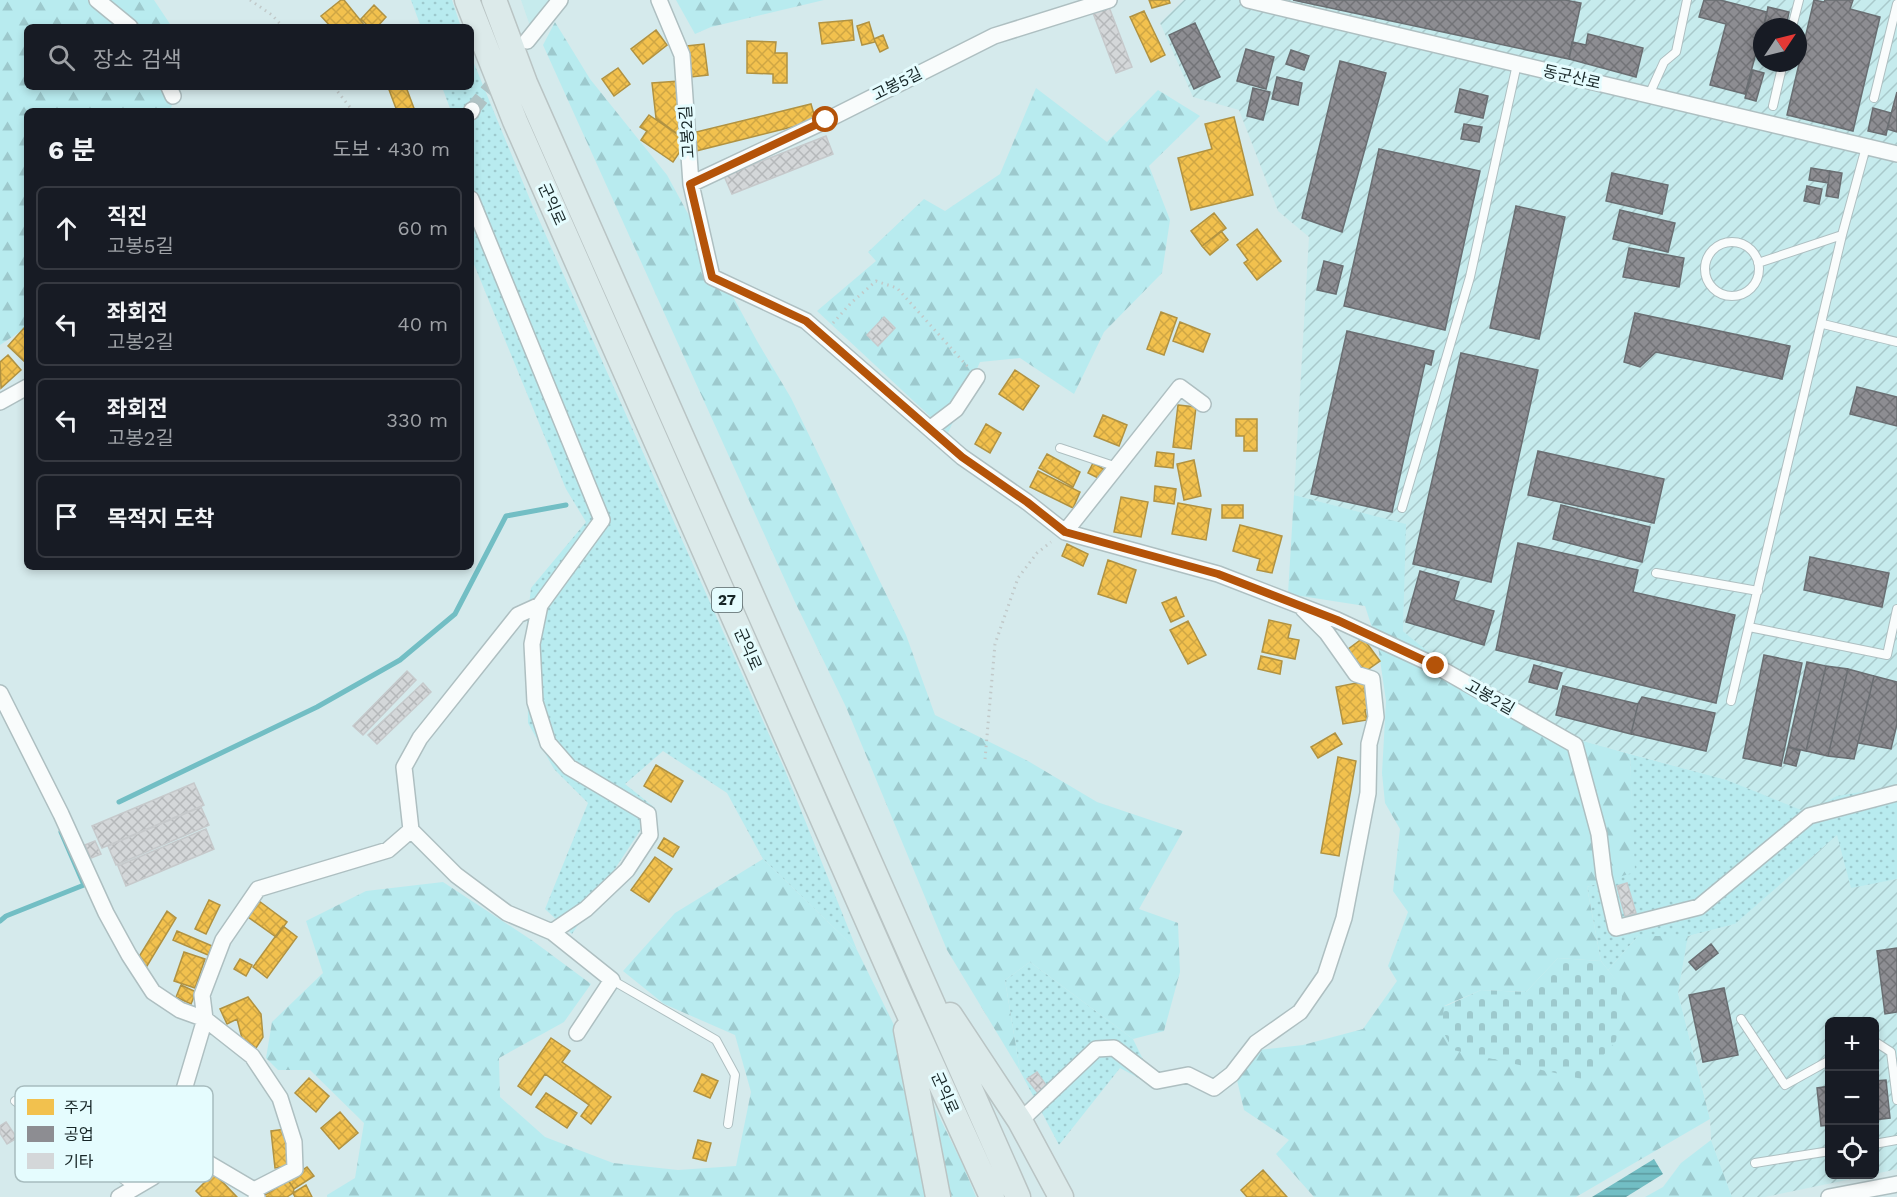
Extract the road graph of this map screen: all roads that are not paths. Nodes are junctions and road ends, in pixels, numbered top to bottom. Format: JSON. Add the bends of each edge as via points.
{"nodes":[{"id":1,"x":97,"y":0,"type":"edge"},
{"id":2,"x":467,"y":0,"type":"edge"},
{"id":3,"x":494,"y":0,"type":"edge"},
{"id":4,"x":560,"y":0,"type":"edge"},
{"id":5,"x":659,"y":0,"type":"edge"},
{"id":6,"x":1109,"y":0,"type":"edge"},
{"id":7,"x":1248,"y":0,"type":"edge"},
{"id":8,"x":1687,"y":0,"type":"edge"},
{"id":9,"x":1799,"y":0,"type":"edge"},
{"id":10,"x":1897,"y":4,"type":"edge"},
{"id":11,"x":1794,"y":18,"type":"edge"},
{"id":12,"x":126,"y":24,"type":"edge"},
{"id":13,"x":527,"y":41,"type":"dead end"},
{"id":14,"x":1517,"y":64,"type":"junction"},
{"id":15,"x":1781,"y":72,"type":"edge"},
{"id":16,"x":1648,"y":95,"type":"junction"},
{"id":17,"x":1874,"y":98,"type":"dead end"},
{"id":18,"x":1773,"y":106,"type":"dead end"},
{"id":19,"x":1866,"y":147,"type":"junction"},
{"id":20,"x":1897,"y":154,"type":"edge"},
{"id":21,"x":690,"y":184,"type":"junction"},
{"id":22,"x":474,"y":206,"type":"edge"},
{"id":23,"x":1842,"y":235,"type":"junction"},
{"id":24,"x":1758,"y":263,"type":"junction"},
{"id":25,"x":1822,"y":324,"type":"junction"},
{"id":26,"x":1897,"y":342,"type":"edge"},
{"id":27,"x":977,"y":377,"type":"road end"},
{"id":28,"x":24,"y":389,"type":"edge"},
{"id":29,"x":0,"y":402,"type":"edge"},
{"id":30,"x":1203,"y":404,"type":"dead end"},
{"id":31,"x":931,"y":428,"type":"junction"},
{"id":32,"x":1060,"y":448,"type":"dead end"},
{"id":33,"x":1117,"y":467,"type":"junction"},
{"id":34,"x":1402,"y":508,"type":"dead end"},
{"id":35,"x":1065,"y":532,"type":"junction"},
{"id":36,"x":1656,"y":573,"type":"dead end"},
{"id":37,"x":1758,"y":591,"type":"junction"},
{"id":38,"x":540,"y":605,"type":"junction"},
{"id":39,"x":1298,"y":605,"type":"junction"},
{"id":40,"x":1897,"y":609,"type":"edge"},
{"id":41,"x":1749,"y":627,"type":"junction"},
{"id":42,"x":0,"y":693,"type":"edge"},
{"id":43,"x":1731,"y":701,"type":"dead end"},
{"id":44,"x":1897,"y":793,"type":"edge"},
{"id":45,"x":411,"y":830,"type":"junction"},
{"id":46,"x":552,"y":932,"type":"junction"},
{"id":47,"x":912,"y":958,"type":"junction"},
{"id":48,"x":612,"y":980,"type":"junction"},
{"id":49,"x":898,"y":990,"type":"junction"},
{"id":50,"x":205,"y":1019,"type":"junction"},
{"id":51,"x":1741,"y":1019,"type":"dead end"},
{"id":52,"x":578,"y":1033,"type":"dead end"},
{"id":53,"x":1879,"y":1044,"type":"edge"},
{"id":54,"x":1825,"y":1063,"type":"edge"},
{"id":55,"x":186,"y":1086,"type":"edge"},
{"id":56,"x":1897,"y":1100,"type":"edge"},
{"id":57,"x":1020,"y":1121,"type":"junction"},
{"id":58,"x":728,"y":1124,"type":"dead end"},
{"id":59,"x":1897,"y":1140,"type":"edge"},
{"id":60,"x":1879,"y":1143,"type":"edge"},
{"id":61,"x":1825,"y":1152,"type":"edge"},
{"id":62,"x":1755,"y":1163,"type":"dead end"},
{"id":63,"x":213,"y":1167,"type":"edge"},
{"id":64,"x":127,"y":1182,"type":"edge"},
{"id":65,"x":145,"y":1182,"type":"edge"},
{"id":66,"x":1897,"y":1184,"type":"edge"},
{"id":67,"x":135,"y":1188,"type":"junction"},
{"id":68,"x":255,"y":1194,"type":"edge"},
{"id":69,"x":119,"y":1197,"type":"edge"},
{"id":70,"x":938,"y":1197,"type":"edge"},
{"id":71,"x":992,"y":1197,"type":"edge"},
{"id":72,"x":1018,"y":1197,"type":"edge"},
{"id":73,"x":1061,"y":1197,"type":"edge"},
{"id":74,"x":1830,"y":1197,"type":"edge"}],
"edges":[{"from":1,"to":12,"type":"street"},
{"from":2,"to":49,"type":"highway","name":"군익로","number":"27","via":[[515,121]]},
{"from":3,"to":47,"type":"highway","name":"군익로","number":"27","via":[[525,83]]},
{"from":4,"to":13,"type":"street"},
{"from":5,"to":21,"type":"street","name":"고봉2길","via":[[682,55]]},
{"from":6,"to":21,"type":"street","name":"고봉5길","via":[[994,36]]},
{"from":7,"to":14,"type":"street","name":"동군산로"},
{"from":8,"to":16,"type":"lane","via":[[1676,52],[1664,62]]},
{"from":9,"to":11,"type":"lane"},
{"from":10,"to":17,"type":"lane"},
{"from":14,"to":16,"type":"street","name":"동군산로"},
{"from":14,"to":34,"type":"lane","via":[[1470,277]]},
{"from":15,"to":18,"type":"lane"},
{"from":16,"to":19,"type":"street","name":"동군산로"},
{"from":19,"to":20,"type":"street","name":"동군산로"},
{"from":19,"to":23,"type":"lane"},
{"from":21,"to":31,"type":"street","name":"고봉2길","via":[[712,277],[806,321]]},
{"from":22,"to":38,"type":"street","via":[[602,520]]},
{"from":23,"to":24,"type":"lane"},
{"from":23,"to":25,"type":"lane"},
{"from":24,"to":24,"type":"lane","via":[[1756,282],[1736,296],[1718,292],[1705,270],[1717,247],[1725,243],[1743,244]]},
{"from":25,"to":26,"type":"lane"},
{"from":25,"to":37,"type":"lane"},
{"from":27,"to":31,"type":"street","via":[[956,409]]},
{"from":28,"to":29,"type":"street"},
{"from":30,"to":33,"type":"street","via":[[1180,387]]},
{"from":31,"to":35,"type":"street","name":"고봉2길","via":[[962,457]]},
{"from":32,"to":33,"type":"lane"},
{"from":33,"to":35,"type":"street"},
{"from":35,"to":39,"type":"street","name":"고봉2길","via":[[1218,574]]},
{"from":36,"to":37,"type":"lane"},
{"from":37,"to":41,"type":"lane"},
{"from":38,"to":45,"type":"street","via":[[519,615],[420,738],[404,767]]},
{"from":38,"to":46,"type":"street","via":[[532,644],[535,702],[548,743],[569,767],[648,814],[650,835],[627,870],[586,909]]},
{"from":39,"to":44,"type":"street","name":"고봉2길","via":[[1436,666],[1575,745],[1599,834],[1616,928],[1699,907],[1809,816]]},
{"from":39,"to":57,"type":"street","via":[[1328,633],[1356,674],[1372,679],[1376,717],[1369,744],[1368,793],[1344,918],[1325,976],[1300,1012],[1256,1043],[1232,1074],[1214,1088],[1188,1075],[1157,1081],[1114,1048],[1096,1049]]},
{"from":40,"to":41,"type":"lane","via":[[1887,655]]},
{"from":41,"to":43,"type":"lane"},
{"from":42,"to":50,"type":"street","via":[[129,955],[153,992],[180,1010]]},
{"from":45,"to":46,"type":"street","via":[[456,875],[507,913]]},
{"from":45,"to":50,"type":"street","via":[[388,850],[258,889],[223,940],[202,995]]},
{"from":46,"to":48,"type":"street"},
{"from":47,"to":57,"type":"highway"},
{"from":47,"to":72,"type":"highway","name":"군익로","number":"27"},
{"from":48,"to":52,"type":"street"},
{"from":48,"to":58,"type":"lane","via":[[716,1040],[735,1075]]},
{"from":49,"to":70,"type":"highway"},
{"from":49,"to":71,"type":"highway","name":"군익로","number":"27"},
{"from":50,"to":55,"type":"street"},
{"from":50,"to":68,"type":"street","via":[[252,1056],[280,1098],[294,1142],[295,1169]]},
{"from":51,"to":54,"type":"lane","via":[[1785,1085]]},
{"from":53,"to":56,"type":"lane","via":[[1891,1052]]},
{"from":57,"to":73,"type":"highway"},
{"from":59,"to":60,"type":"lane"},
{"from":61,"to":62,"type":"lane"},
{"from":63,"to":68,"type":"street"},
{"from":64,"to":67,"type":"lane"},
{"from":65,"to":67,"type":"street"},
{"from":66,"to":74,"type":"street"},
{"from":67,"to":69,"type":"street"}]}
